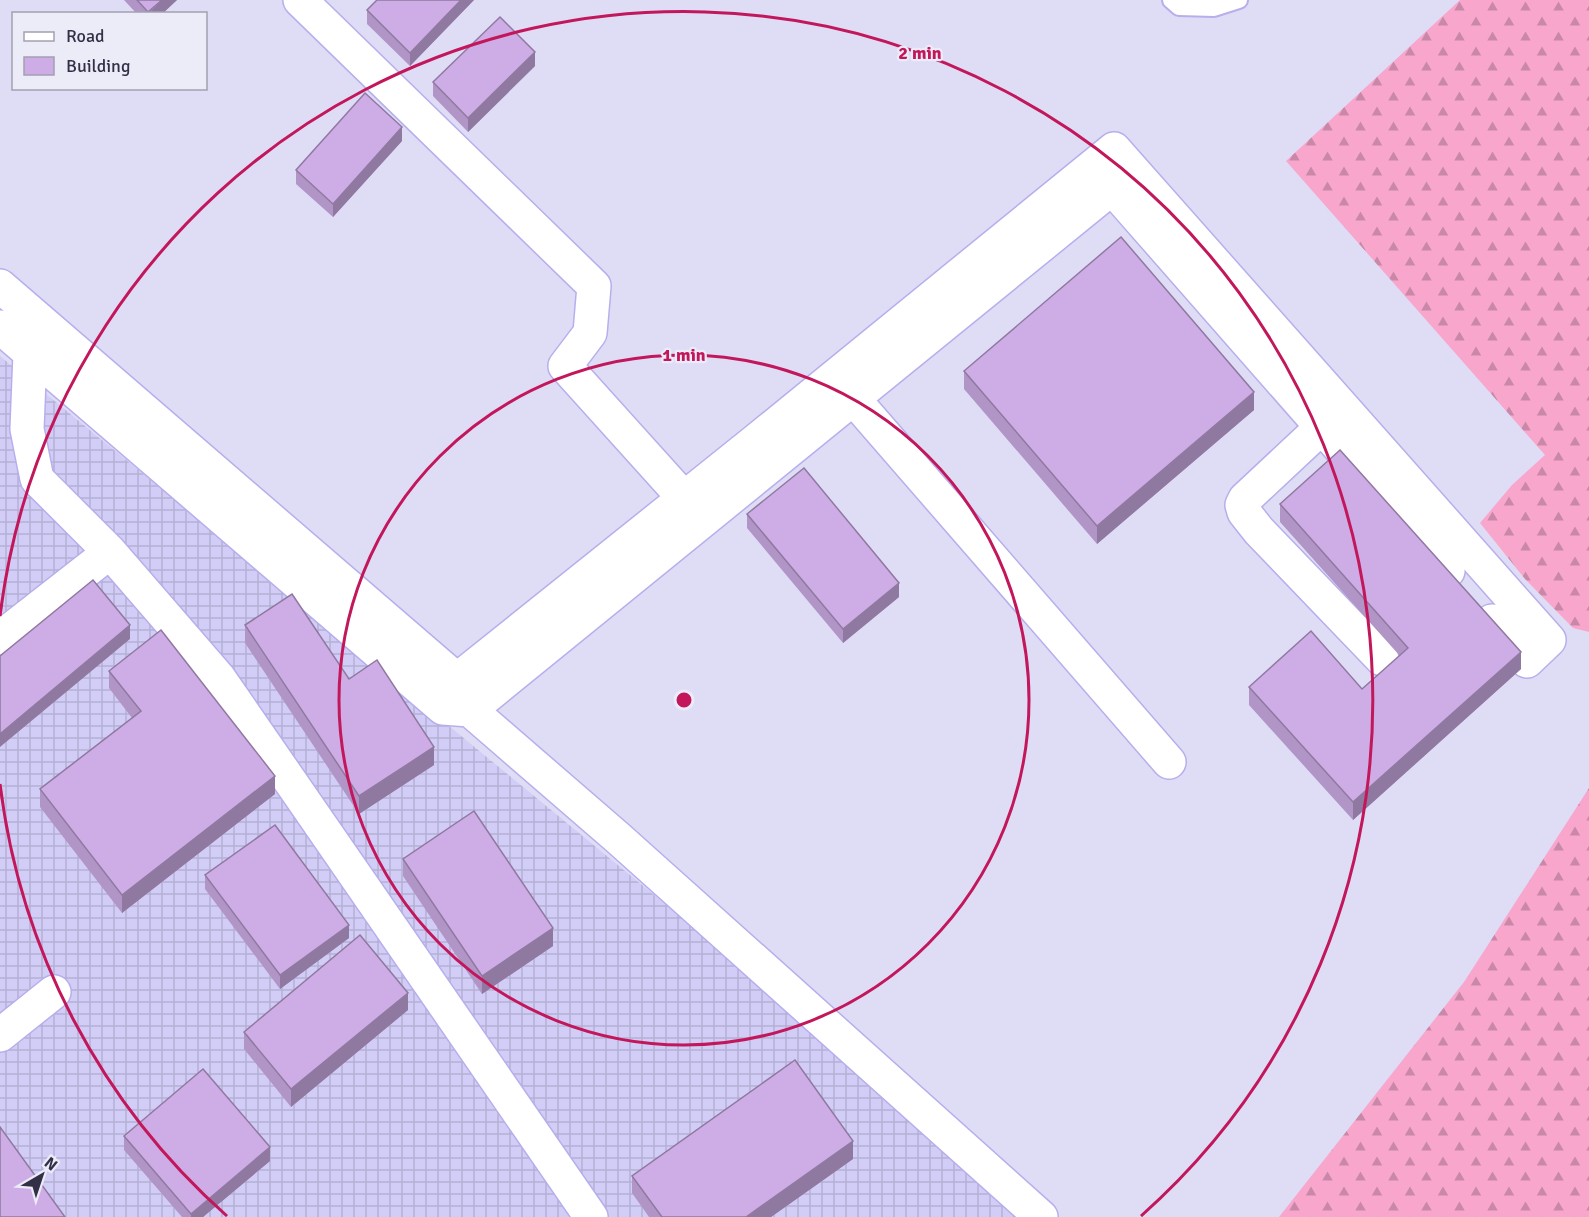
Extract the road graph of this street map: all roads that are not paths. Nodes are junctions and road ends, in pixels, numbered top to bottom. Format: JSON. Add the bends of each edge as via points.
{"nodes":[{"id":1,"x":300,"y":0,"type":"edge"},
{"id":2,"x":1171,"y":0,"type":"edge"},
{"id":3,"x":1239,"y":0,"type":"edge"},
{"id":4,"x":0,"y":286,"type":"edge"},
{"id":5,"x":0,"y":327,"type":"edge"},
{"id":6,"x":30,"y":354,"type":"junction"},
{"id":7,"x":843,"y":387,"type":"junction"},
{"id":8,"x":1322,"y":427,"type":"junction"},
{"id":9,"x":684,"y":498,"type":"junction"},
{"id":10,"x":110,"y":552,"type":"junction"},
{"id":11,"x":0,"y":638,"type":"edge"},
{"id":12,"x":1382,"y":659,"type":"dead end"},
{"id":13,"x":457,"y":699,"type":"junction"},
{"id":14,"x":1169,"y":762,"type":"dead end"},
{"id":15,"x":54,"y":992,"type":"dead end"},
{"id":16,"x":0,"y":1035,"type":"edge"},
{"id":17,"x":591,"y":1217,"type":"edge"},
{"id":18,"x":1041,"y":1217,"type":"edge"}],
"edges":[{"from":1,"to":9,"type":"street","via":[[594,286],[590,333],[565,366]]},
{"from":2,"to":3,"type":"lane","via":[[1179,7],[1214,8]]},
{"from":4,"to":13,"type":"street"},
{"from":5,"to":6,"type":"street"},
{"from":6,"to":10,"type":"street","via":[[27,429],[37,479]]},
{"from":6,"to":13,"type":"street"},
{"from":7,"to":8,"type":"street","via":[[1112,188]]},
{"from":7,"to":8,"type":"street","via":[[1114,149],[1549,640],[1527,661]]},
{"from":7,"to":9,"type":"street"},
{"from":7,"to":13,"type":"street"},
{"from":7,"to":14,"type":"street"},
{"from":8,"to":12,"type":"street","via":[[1242,506],[1259,531]]},
{"from":9,"to":13,"type":"street"},
{"from":10,"to":11,"type":"street"},
{"from":10,"to":17,"type":"street","via":[[219,678]]},
{"from":13,"to":18,"type":"street"},
{"from":15,"to":16,"type":"street"}]}
